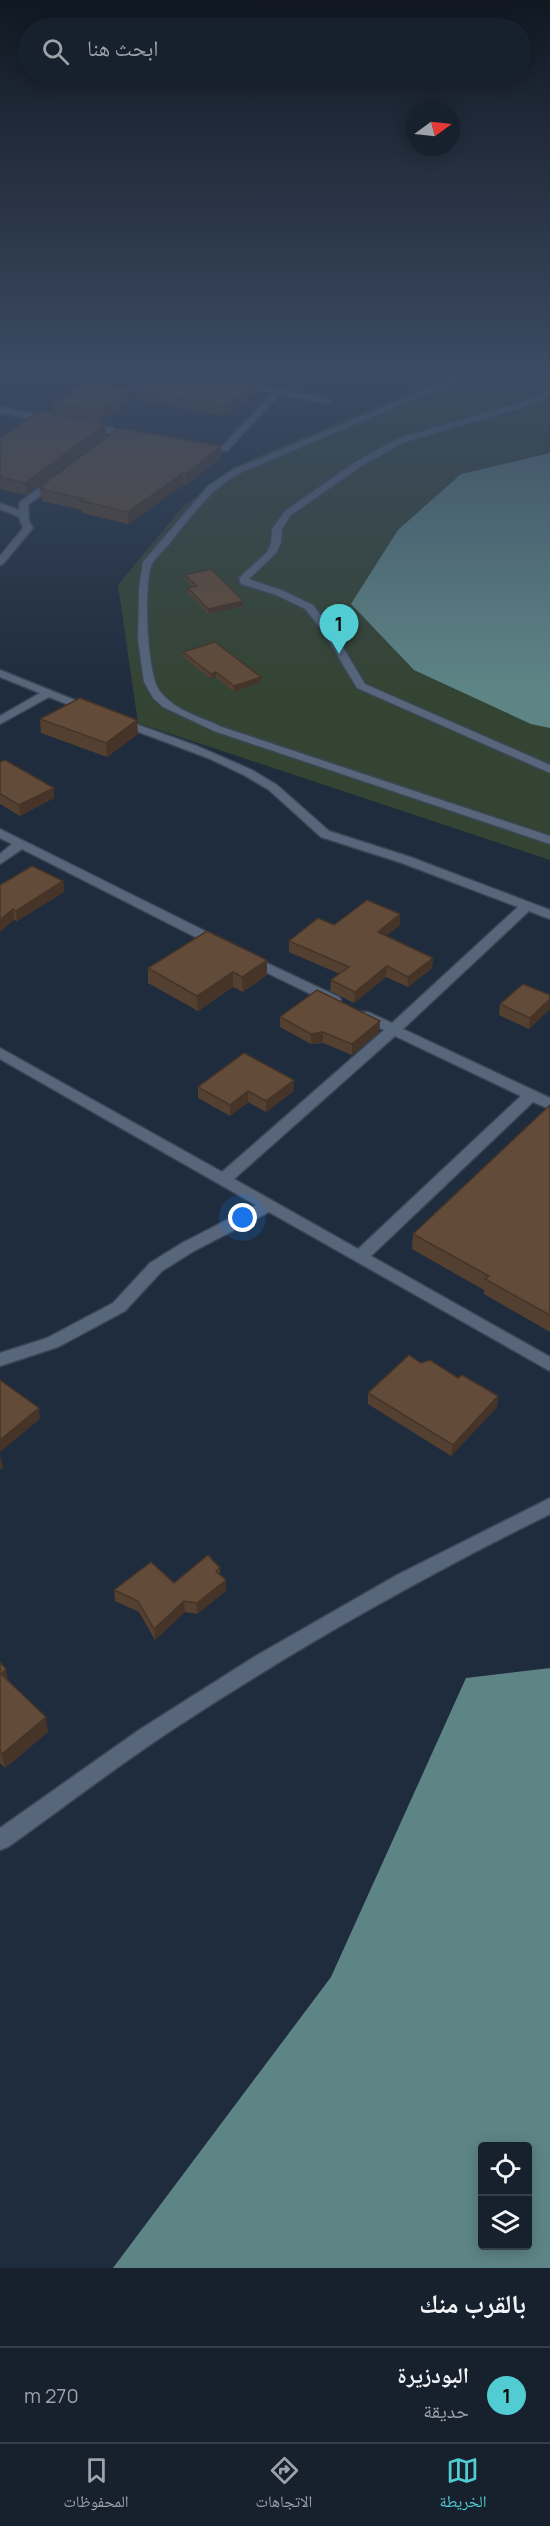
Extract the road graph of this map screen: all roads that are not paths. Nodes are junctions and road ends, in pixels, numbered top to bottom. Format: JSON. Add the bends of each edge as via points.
{"nodes":[{"id":1,"x":56,"y":480,"type":"edge"},
{"id":2,"x":220,"y":480,"type":"edge"},
{"id":3,"x":336,"y":480,"type":"edge"},
{"id":4,"x":0,"y":506,"type":"edge"},
{"id":5,"x":23,"y":515,"type":"junction"},
{"id":6,"x":0,"y":562,"type":"edge"},
{"id":7,"x":0,"y":674,"type":"edge"},
{"id":8,"x":48,"y":693,"type":"junction"},
{"id":9,"x":0,"y":721,"type":"edge"},
{"id":10,"x":550,"y":769,"type":"edge"},
{"id":11,"x":0,"y":833,"type":"edge"},
{"id":12,"x":550,"y":840,"type":"edge"},
{"id":13,"x":20,"y":844,"type":"junction"},
{"id":14,"x":0,"y":860,"type":"edge"},
{"id":15,"x":527,"y":906,"type":"junction"},
{"id":16,"x":550,"y":915,"type":"edge"},
{"id":17,"x":393,"y":1030,"type":"junction"},
{"id":18,"x":0,"y":1053,"type":"edge"},
{"id":19,"x":531,"y":1095,"type":"junction"},
{"id":20,"x":550,"y":1104,"type":"edge"},
{"id":21,"x":224,"y":1179,"type":"junction"},
{"id":22,"x":270,"y":1206,"type":"junction"},
{"id":23,"x":360,"y":1257,"type":"junction"},
{"id":24,"x":4,"y":1353,"type":"edge"},
{"id":25,"x":550,"y":1365,"type":"edge"},
{"id":26,"x":550,"y":1505,"type":"edge"},
{"id":27,"x":0,"y":1840,"type":"edge"}],
"edges":[{"from":1,"to":5,"type":"street","via":[[23,504]]},
{"from":2,"to":12,"type":"street","via":[[147,564],[147,671],[159,698],[177,712],[218,729]]},
{"from":3,"to":10,"type":"street","via":[[288,513],[277,529],[271,553],[244,582],[309,607],[361,686]]},
{"from":4,"to":5,"type":"street"},
{"from":5,"to":6,"type":"street","via":[[28,528]]},
{"from":7,"to":8,"type":"street"},
{"from":8,"to":9,"type":"street"},
{"from":8,"to":15,"type":"street","via":[[236,767],[277,791],[324,834]]},
{"from":11,"to":13,"type":"street"},
{"from":13,"to":14,"type":"street"},
{"from":13,"to":17,"type":"street"},
{"from":15,"to":16,"type":"street"},
{"from":15,"to":17,"type":"street"},
{"from":17,"to":19,"type":"street"},
{"from":17,"to":21,"type":"street"},
{"from":18,"to":21,"type":"street"},
{"from":19,"to":20,"type":"street"},
{"from":19,"to":23,"type":"street"},
{"from":21,"to":22,"type":"street"},
{"from":22,"to":23,"type":"street"},
{"from":22,"to":24,"type":"street","via":[[188,1247],[156,1268],[119,1307],[52,1343]]},
{"from":23,"to":25,"type":"street"},
{"from":26,"to":27,"type":"street","via":[[471,1543],[310,1632],[166,1723]]}]}
